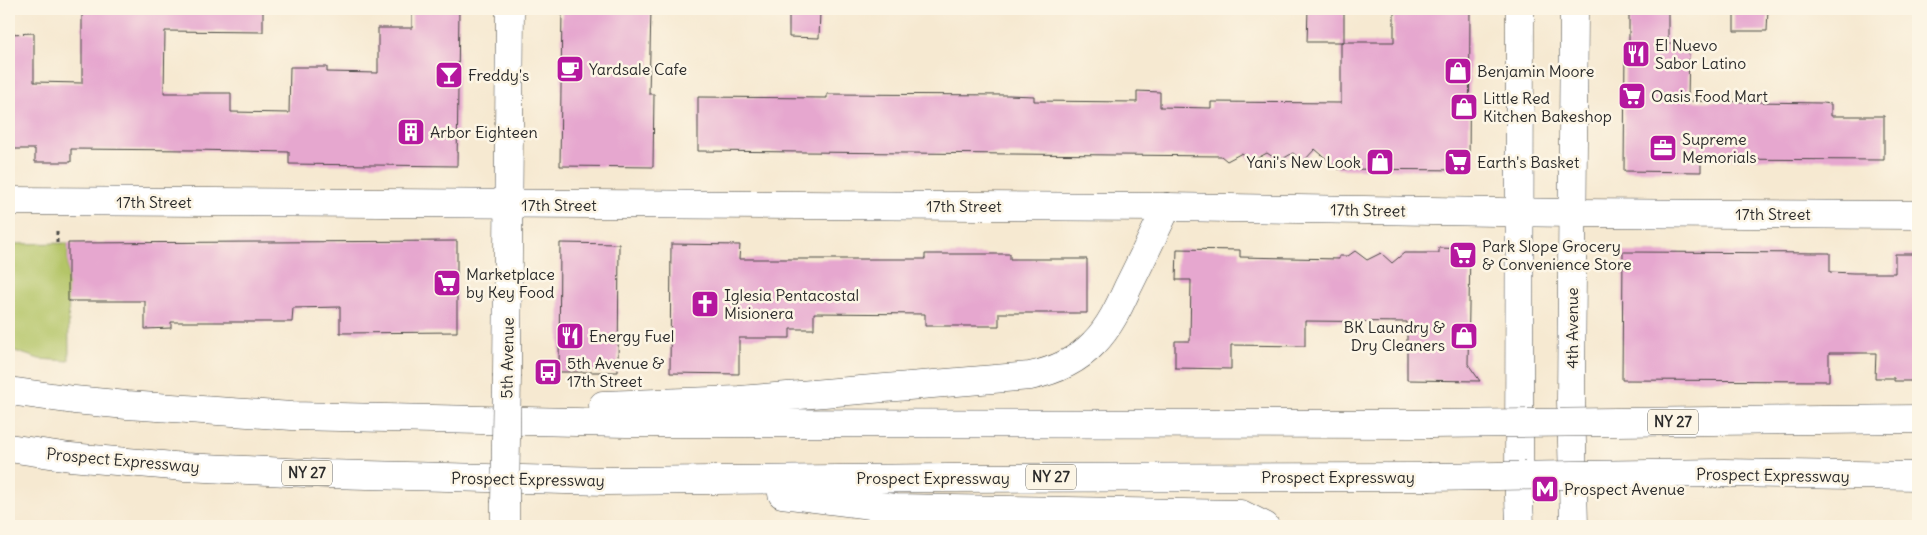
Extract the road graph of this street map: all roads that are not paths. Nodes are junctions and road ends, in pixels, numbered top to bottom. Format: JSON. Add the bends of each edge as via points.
{"nodes":[{"id":1,"x":510,"y":9,"type":"edge"},
{"id":2,"x":1520,"y":9,"type":"edge"},
{"id":3,"x":1574,"y":9,"type":"edge"},
{"id":4,"x":9,"y":201,"type":"edge"},
{"id":5,"x":509,"y":204,"type":"junction"},
{"id":6,"x":1167,"y":207,"type":"junction"},
{"id":7,"x":1519,"y":212,"type":"junction"},
{"id":8,"x":1572,"y":213,"type":"junction"},
{"id":9,"x":1918,"y":215,"type":"edge"},
{"id":10,"x":9,"y":391,"type":"edge"},
{"id":11,"x":292,"y":416,"type":"junction"},
{"id":12,"x":1918,"y":419,"type":"edge"},
{"id":13,"x":9,"y":448,"type":"edge"},
{"id":14,"x":1918,"y":476,"type":"edge"},
{"id":15,"x":674,"y":481,"type":"junction"},
{"id":16,"x":505,"y":514,"type":"edge"},
{"id":17,"x":1265,"y":526,"type":"edge"},
{"id":18,"x":1520,"y":526,"type":"edge"},
{"id":19,"x":1574,"y":526,"type":"edge"}],
"edges":[{"from":1,"to":5,"type":"main road","name":"5th Avenue"},
{"from":2,"to":7,"type":"main road"},
{"from":3,"to":8,"type":"main road","name":"4th Avenue"},
{"from":4,"to":5,"type":"main road","name":"17th Street"},
{"from":5,"to":6,"type":"main road","name":"17th Street"},
{"from":5,"to":16,"type":"main road","name":"5th Avenue","bridge":true},
{"from":6,"to":7,"type":"main road","name":"17th Street"},
{"from":6,"to":11,"type":"main road","via":[[1104,331],[1076,358],[1046,373],[739,400]]},
{"from":7,"to":8,"type":"main road","name":"17th Street"},
{"from":7,"to":18,"type":"main road"},
{"from":8,"to":9,"type":"main road","name":"17th Street"},
{"from":8,"to":19,"type":"main road","name":"4th Avenue"},
{"from":10,"to":11,"type":"main road","number":"NY 27","via":[[127,405]]},
{"from":11,"to":12,"type":"main road","number":"NY 27","bridge":true,"via":[[626,423],[1429,424]]},
{"from":13,"to":15,"type":"main road","name":"Prospect Expressway","number":"NY 27","via":[[185,467]]},
{"from":14,"to":15,"type":"main road","name":"Prospect Expressway","number":"NY 27","bridge":true,"via":[[1724,473]]},
{"from":15,"to":17,"type":"main road","via":[[895,508],[1241,514]]}]}
